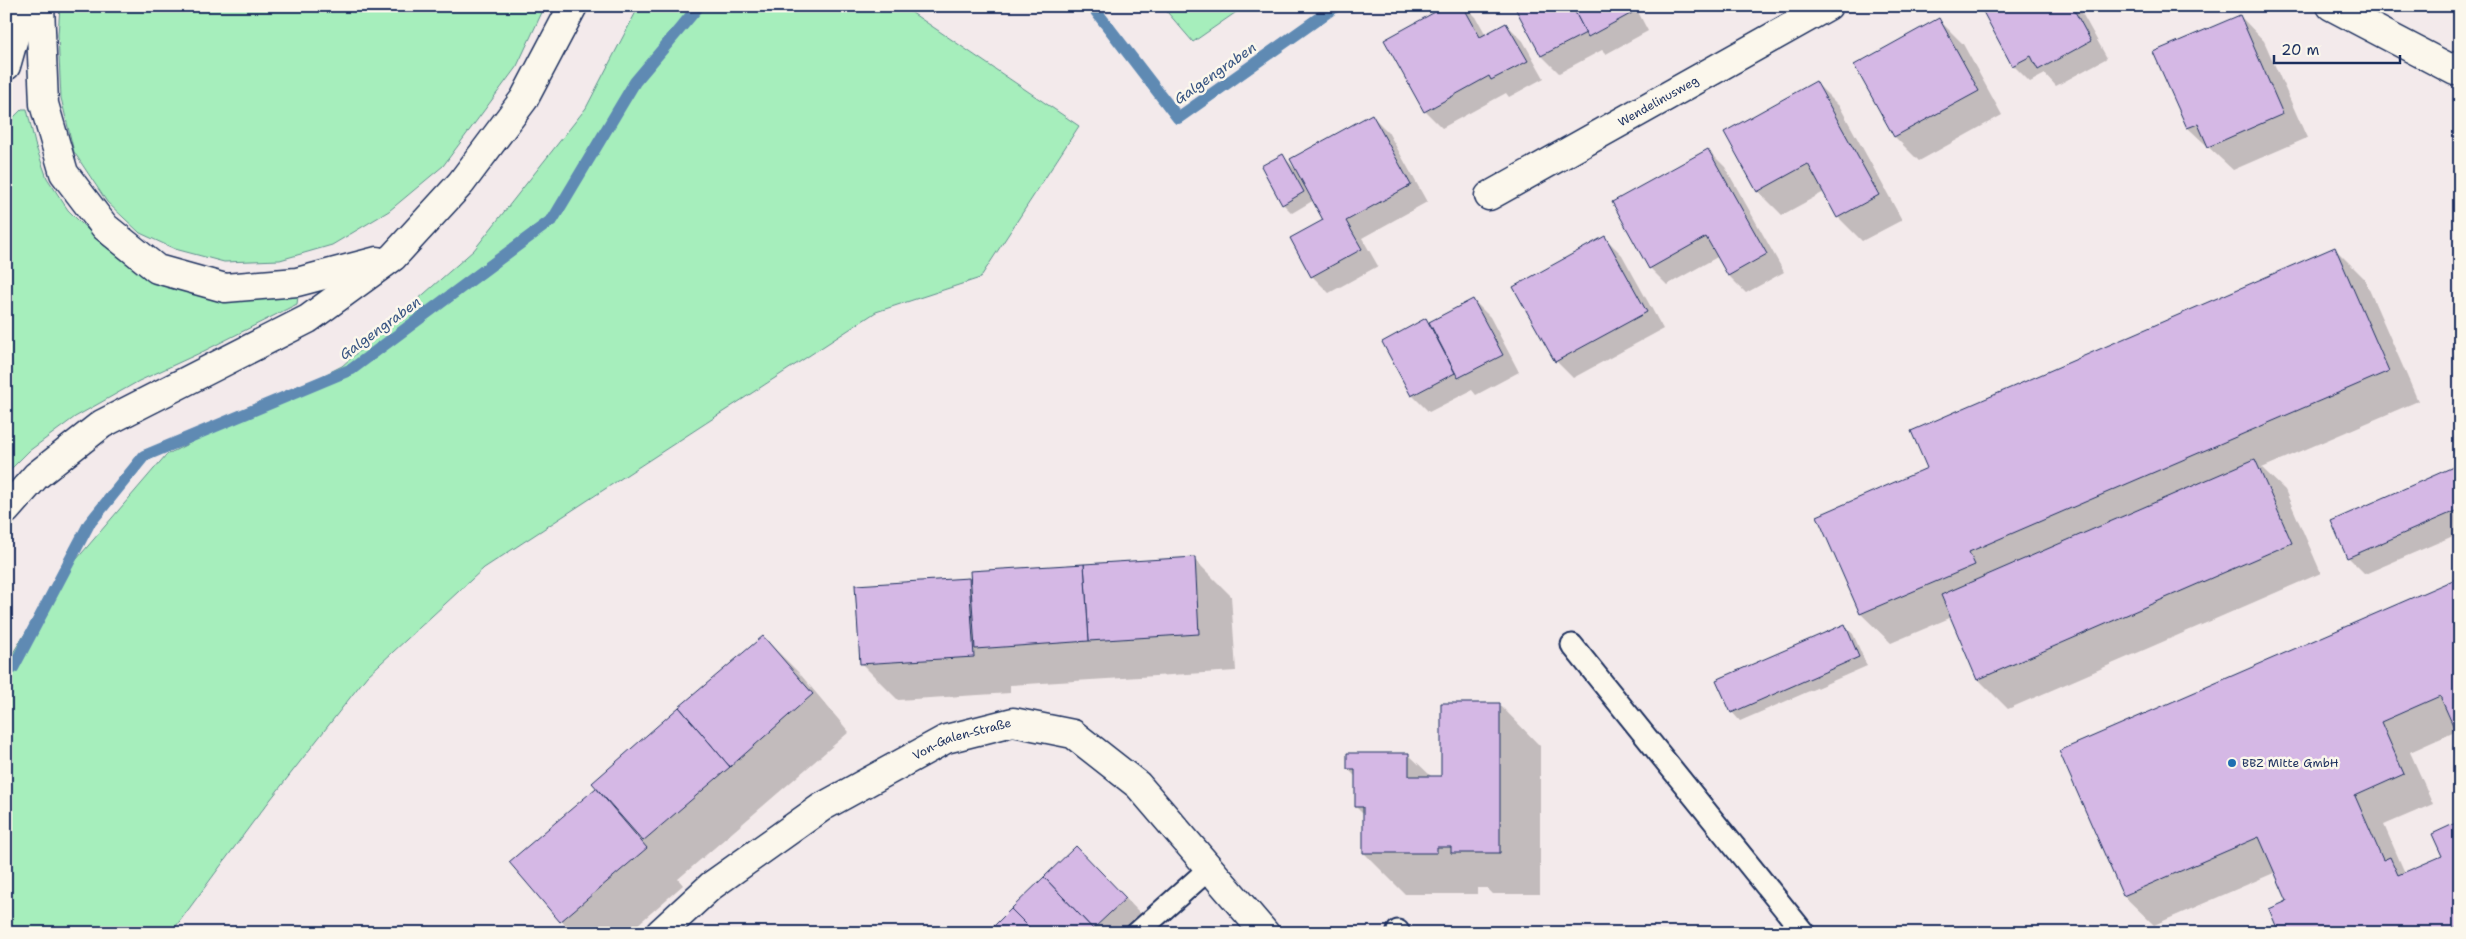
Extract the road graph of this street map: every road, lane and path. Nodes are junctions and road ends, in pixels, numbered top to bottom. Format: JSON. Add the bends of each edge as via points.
{"nodes":[{"id":1,"x":23,"y":6,"type":"edge"},
{"id":2,"x":40,"y":6,"type":"edge"},
{"id":3,"x":573,"y":6,"type":"edge"},
{"id":4,"x":1828,"y":6,"type":"edge"},
{"id":5,"x":2331,"y":6,"type":"edge"},
{"id":6,"x":6,"y":66,"type":"edge"},
{"id":7,"x":2458,"y":71,"type":"edge"},
{"id":8,"x":1489,"y":196,"type":"dead end"},
{"id":9,"x":393,"y":257,"type":"junction"},
{"id":10,"x":6,"y":510,"type":"edge"},
{"id":11,"x":1572,"y":646,"type":"dead end"},
{"id":12,"x":1211,"y":867,"type":"junction"},
{"id":13,"x":660,"y":933,"type":"edge"},
{"id":14,"x":1137,"y":933,"type":"edge"},
{"id":15,"x":1265,"y":933,"type":"edge"},
{"id":16,"x":1804,"y":933,"type":"edge"}],
"edges":[{"from":1,"to":6,"type":"main road"},
{"from":2,"to":9,"type":"main road","via":[[44,104],[64,173],[105,227],[158,268],[225,288],[298,282]]},
{"from":3,"to":9,"type":"main road","via":[[524,99],[461,183]]},
{"from":4,"to":8,"type":"main road","name":"Wendelinusweg"},
{"from":5,"to":7,"type":"main road"},
{"from":9,"to":10,"type":"main road","via":[[308,318],[102,424],[36,476]]},
{"from":11,"to":16,"type":"lane"},
{"from":12,"to":13,"type":"main road","name":"Von-Galen-Straße","via":[[1138,785],[1073,734],[1013,722],[946,739],[822,808],[711,886]]},
{"from":12,"to":14,"type":"lane"},
{"from":12,"to":15,"type":"main road","name":"Von-Galen-Straße"}]}
